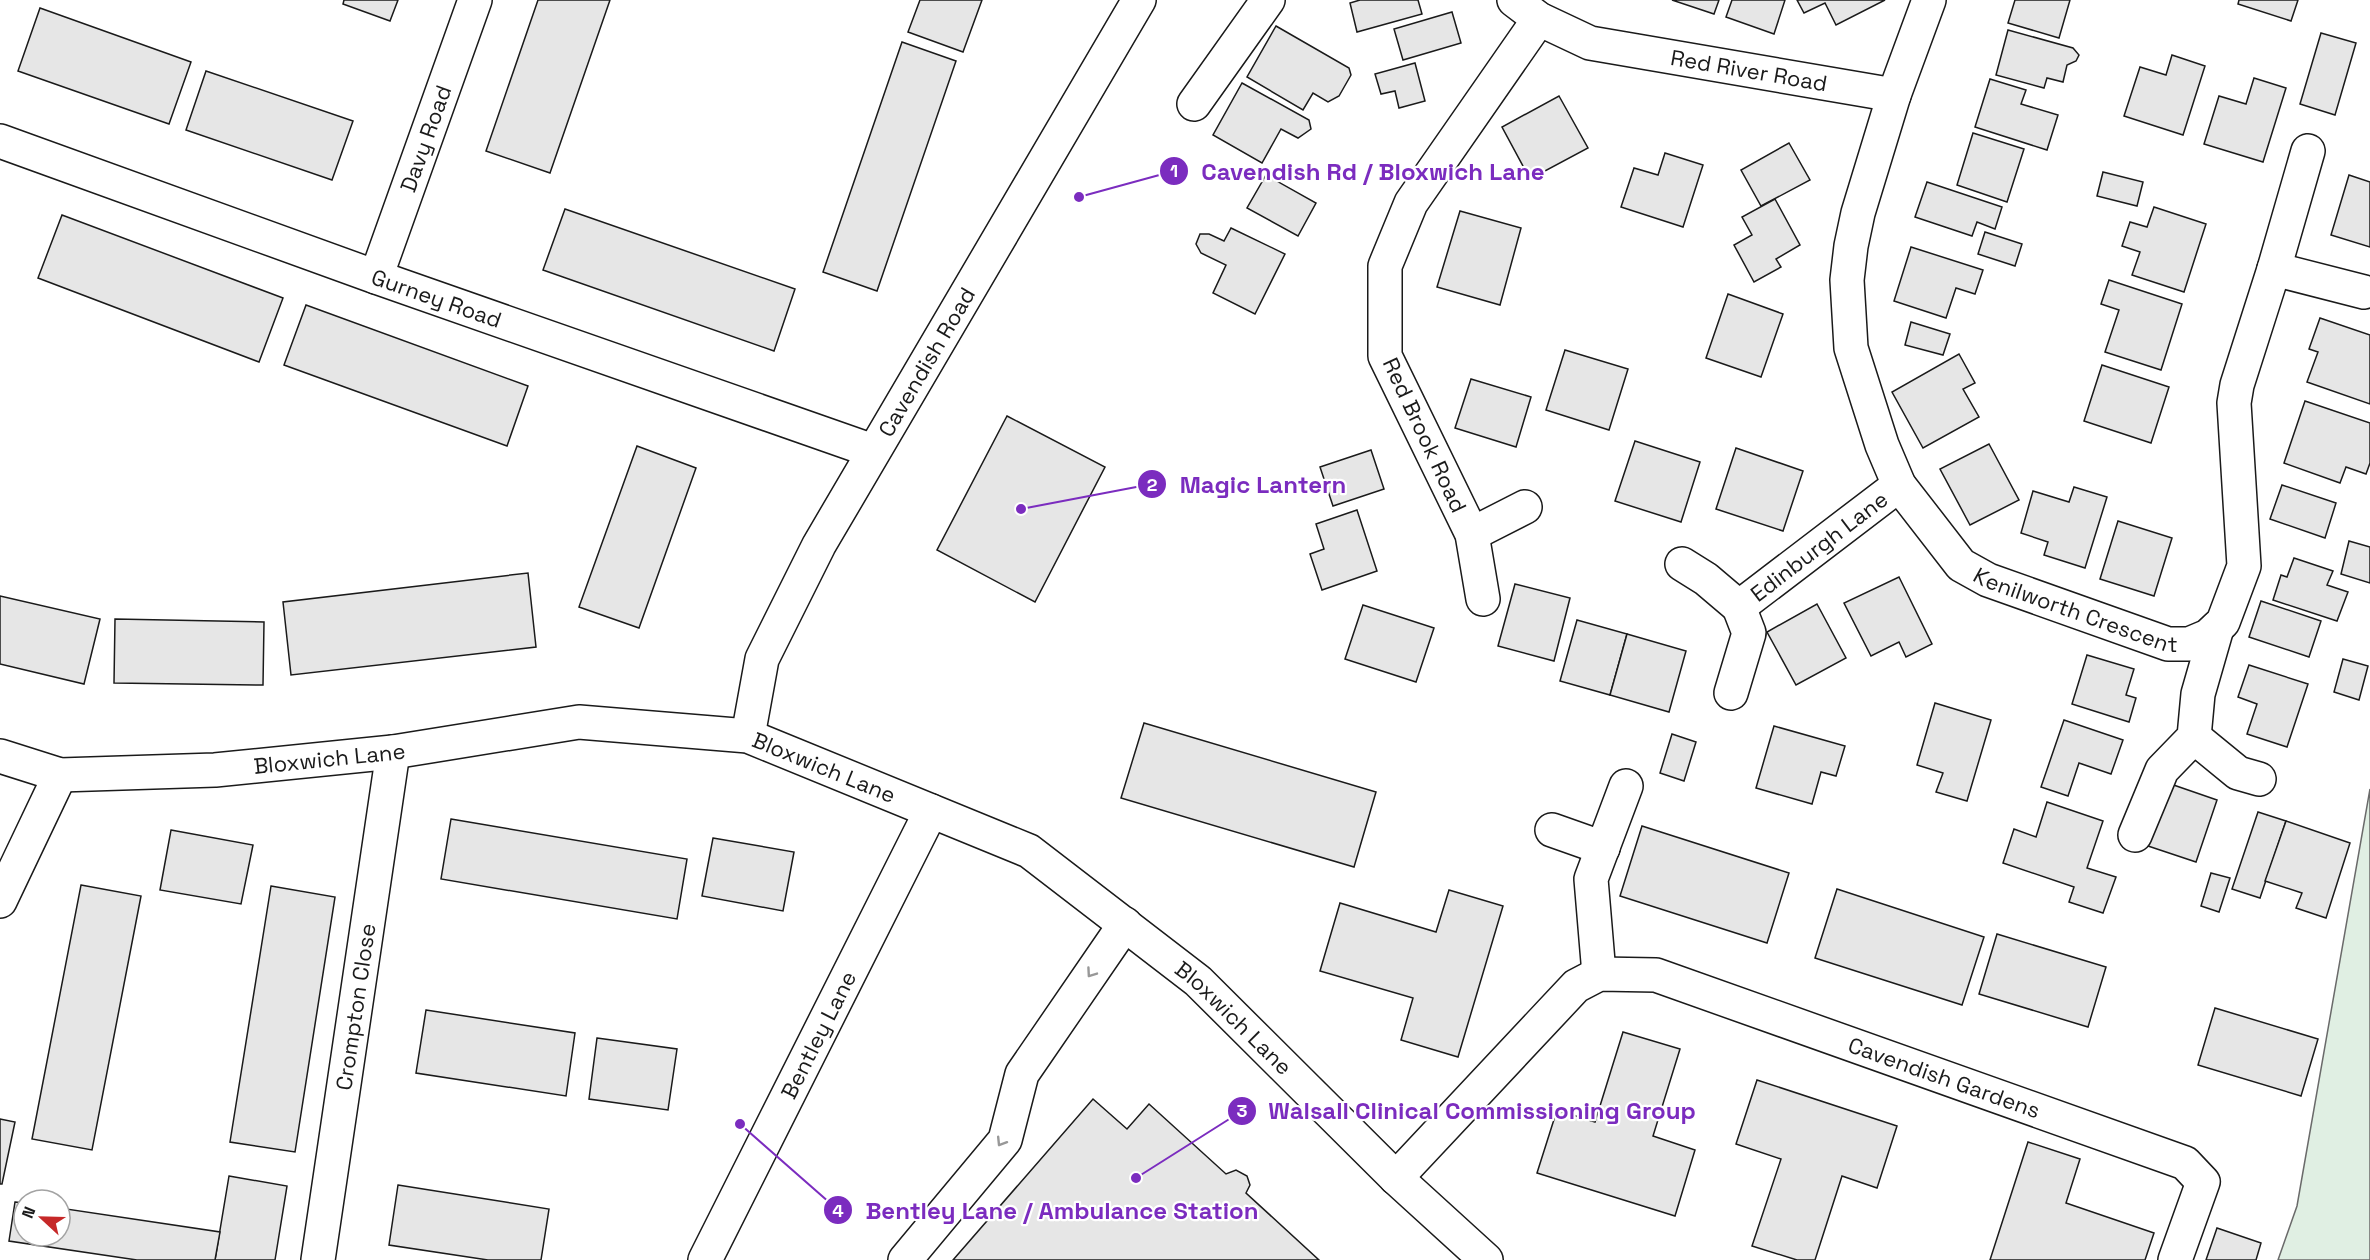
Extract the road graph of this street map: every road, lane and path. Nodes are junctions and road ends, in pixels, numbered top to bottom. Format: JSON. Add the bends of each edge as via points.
{"nodes":[{"id":1,"x":475,"y":0,"type":"edge"},
{"id":2,"x":1139,"y":0,"type":"edge"},
{"id":3,"x":1268,"y":0,"type":"edge"},
{"id":4,"x":1929,"y":0,"type":"edge"},
{"id":5,"x":1526,"y":10,"type":"edge"},
{"id":6,"x":1894,"y":95,"type":"junction"},
{"id":7,"x":1194,"y":104,"type":"dead end"},
{"id":8,"x":0,"y":141,"type":"edge"},
{"id":9,"x":2308,"y":151,"type":"dead end"},
{"id":10,"x":2274,"y":269,"type":"junction"},
{"id":11,"x":376,"y":277,"type":"junction"},
{"id":12,"x":2364,"y":292,"type":"dead end"},
{"id":13,"x":873,"y":451,"type":"junction"},
{"id":14,"x":1899,"y":484,"type":"junction"},
{"id":15,"x":1525,"y":507,"type":"dead end"},
{"id":16,"x":1472,"y":534,"type":"junction"},
{"id":17,"x":1682,"y":564,"type":"dead end"},
{"id":18,"x":1484,"y":599,"type":"dead end"},
{"id":19,"x":1739,"y":607,"type":"junction"},
{"id":20,"x":2217,"y":628,"type":"junction"},
{"id":21,"x":1731,"y":693,"type":"dead end"},
{"id":22,"x":748,"y":736,"type":"junction"},
{"id":23,"x":2194,"y":737,"type":"junction"},
{"id":24,"x":393,"y":752,"type":"junction"},
{"id":25,"x":0,"y":756,"type":"edge"},
{"id":26,"x":60,"y":775,"type":"junction"},
{"id":27,"x":2259,"y":779,"type":"dead end"},
{"id":28,"x":1626,"y":786,"type":"dead end"},
{"id":29,"x":931,"y":811,"type":"junction"},
{"id":30,"x":1552,"y":830,"type":"dead end"},
{"id":31,"x":2135,"y":836,"type":"dead end"},
{"id":32,"x":1603,"y":848,"type":"junction"},
{"id":33,"x":0,"y":901,"type":"edge"},
{"id":34,"x":1125,"y":924,"type":"junction"},
{"id":35,"x":1599,"y":974,"type":"junction"},
{"id":36,"x":1396,"y":1178,"type":"junction"},
{"id":37,"x":318,"y":1260,"type":"edge"},
{"id":38,"x":705,"y":1260,"type":"edge"},
{"id":39,"x":905,"y":1260,"type":"edge"},
{"id":40,"x":1486,"y":1260,"type":"edge"},
{"id":41,"x":2175,"y":1260,"type":"edge"}],
"edges":[{"from":1,"to":11,"type":"street","name":"Davy Road"},
{"from":2,"to":13,"type":"street","name":"Cavendish Road"},
{"from":3,"to":7,"type":"street"},
{"from":4,"to":6,"type":"street"},
{"from":5,"to":6,"type":"street","name":"Red River Road","via":[[1590,43]]},
{"from":5,"to":16,"type":"street","name":"Red Brook Road","via":[[1411,203],[1385,266],[1384,356]]},
{"from":6,"to":14,"type":"street","name":"Kenilworth Crescent","via":[[1858,213],[1847,280],[1851,348],[1882,445]]},
{"from":8,"to":11,"type":"street","name":"Gurney Road"},
{"from":9,"to":10,"type":"street","name":"Kenilworth Crescent"},
{"from":10,"to":12,"type":"street"},
{"from":10,"to":20,"type":"street","name":"Kenilworth Crescent","via":[[2234,403],[2244,566],[2223,622]]},
{"from":11,"to":13,"type":"street","name":"Gurney Road"},
{"from":13,"to":22,"type":"street","name":"Cavendish Road","via":[[819,544],[762,659]]},
{"from":14,"to":19,"type":"street","name":"Edinburgh Lane"},
{"from":14,"to":20,"type":"street","name":"Kenilworth Crescent","via":[[1961,564],[1988,580],[2168,644],[2189,644]]},
{"from":15,"to":16,"type":"street","name":"Red Brook Road"},
{"from":16,"to":18,"type":"street","name":"Red Brook Road"},
{"from":17,"to":19,"type":"street","name":"Edinburgh Lane"},
{"from":19,"to":21,"type":"street","name":"Edinburgh Lane","via":[[1749,633]]},
{"from":20,"to":23,"type":"street","via":[[2198,694]]},
{"from":22,"to":24,"type":"street","name":"Bloxwich Lane","via":[[579,722]]},
{"from":22,"to":29,"type":"street","name":"Bloxwich Lane"},
{"from":23,"to":27,"type":"street","via":[[2238,773]]},
{"from":23,"to":31,"type":"street","via":[[2162,770]]},
{"from":24,"to":26,"type":"street","name":"Bloxwich Lane","via":[[215,770]]},
{"from":24,"to":37,"type":"street","name":"Crompton Close"},
{"from":25,"to":26,"type":"street","name":"Bloxwich Lane"},
{"from":26,"to":33,"type":"street"},
{"from":28,"to":32,"type":"street"},
{"from":29,"to":34,"type":"street","name":"Bloxwich Lane","via":[[1029,851]]},
{"from":29,"to":38,"type":"street","name":"Bentley Lane"},
{"from":30,"to":32,"type":"street"},
{"from":32,"to":35,"type":"street","via":[[1591,879]]},
{"from":34,"to":36,"type":"street","name":"Bloxwich Lane","via":[[1198,981]]},
{"from":34,"to":39,"type":"street","one_way":true,"via":[[1022,1074],[1005,1140]]},
{"from":35,"to":36,"type":"street","via":[[1576,986]]},
{"from":35,"to":41,"type":"street","name":"Cavendish Gardens","via":[[1656,975],[2185,1163],[2203,1182]]},
{"from":36,"to":40,"type":"street","name":"Bloxwich Lane"}]}
